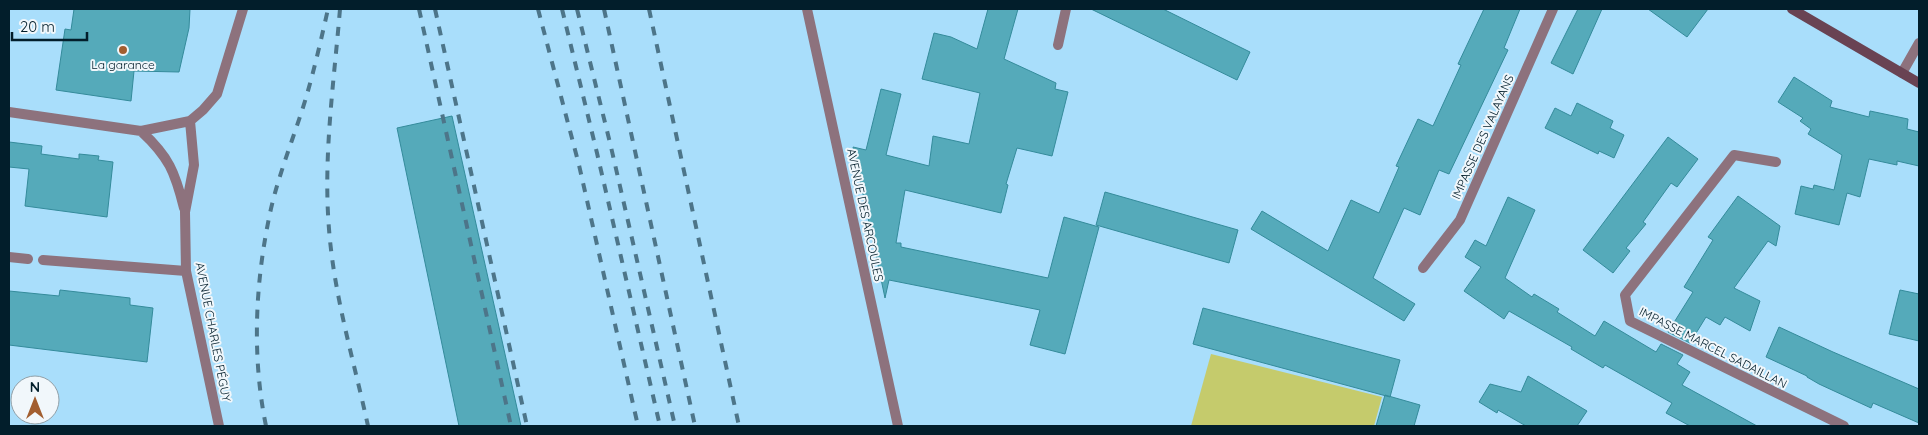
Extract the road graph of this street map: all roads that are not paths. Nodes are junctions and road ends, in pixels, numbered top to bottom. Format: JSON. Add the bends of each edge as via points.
{"nodes":[{"id":1,"x":243,"y":9,"type":"edge"},
{"id":2,"x":807,"y":9,"type":"edge"},
{"id":3,"x":1066,"y":9,"type":"edge"},
{"id":4,"x":1553,"y":9,"type":"edge"},
{"id":5,"x":1792,"y":9,"type":"edge"},
{"id":6,"x":1919,"y":43,"type":"edge"},
{"id":7,"x":1058,"y":45,"type":"dead end"},
{"id":8,"x":1902,"y":73,"type":"junction"},
{"id":9,"x":1919,"y":83,"type":"edge"},
{"id":10,"x":9,"y":112,"type":"edge"},
{"id":11,"x":190,"y":121,"type":"junction"},
{"id":12,"x":141,"y":131,"type":"junction"},
{"id":13,"x":1776,"y":162,"type":"dead end"},
{"id":14,"x":185,"y":212,"type":"junction"},
{"id":15,"x":9,"y":257,"type":"edge"},
{"id":16,"x":28,"y":259,"type":"dead end"},
{"id":17,"x":43,"y":260,"type":"dead end"},
{"id":18,"x":1423,"y":268,"type":"dead end"},
{"id":19,"x":186,"y":271,"type":"junction"},
{"id":20,"x":219,"y":426,"type":"edge"},
{"id":21,"x":898,"y":426,"type":"edge"},
{"id":22,"x":1844,"y":426,"type":"edge"}],
"edges":[{"from":1,"to":11,"type":"street","via":[[217,94]]},
{"from":2,"to":21,"type":"street","name":"AVENUE DES ARCOULES"},
{"from":3,"to":7,"type":"street"},
{"from":4,"to":18,"type":"street","name":"IMPASSE DES VALAYANS","via":[[1460,220]]},
{"from":5,"to":8,"type":"main road"},
{"from":6,"to":8,"type":"street"},
{"from":8,"to":9,"type":"main road"},
{"from":10,"to":12,"type":"street"},
{"from":11,"to":12,"type":"street"},
{"from":11,"to":14,"type":"street","name":"AVENUE CHARLES PÉGUY","via":[[194,165]]},
{"from":12,"to":14,"type":"street","name":"AVENUE CHARLES PÉGUY","via":[[159,147],[176,176]]},
{"from":13,"to":22,"type":"street","name":"IMPASSE MARCEL SADAILLAN","via":[[1734,155],[1625,295],[1630,321]]},
{"from":14,"to":19,"type":"street","name":"AVENUE CHARLES PÉGUY"},
{"from":15,"to":16,"type":"street"},
{"from":17,"to":19,"type":"street"},
{"from":19,"to":20,"type":"street","name":"AVENUE CHARLES PÉGUY"}]}
